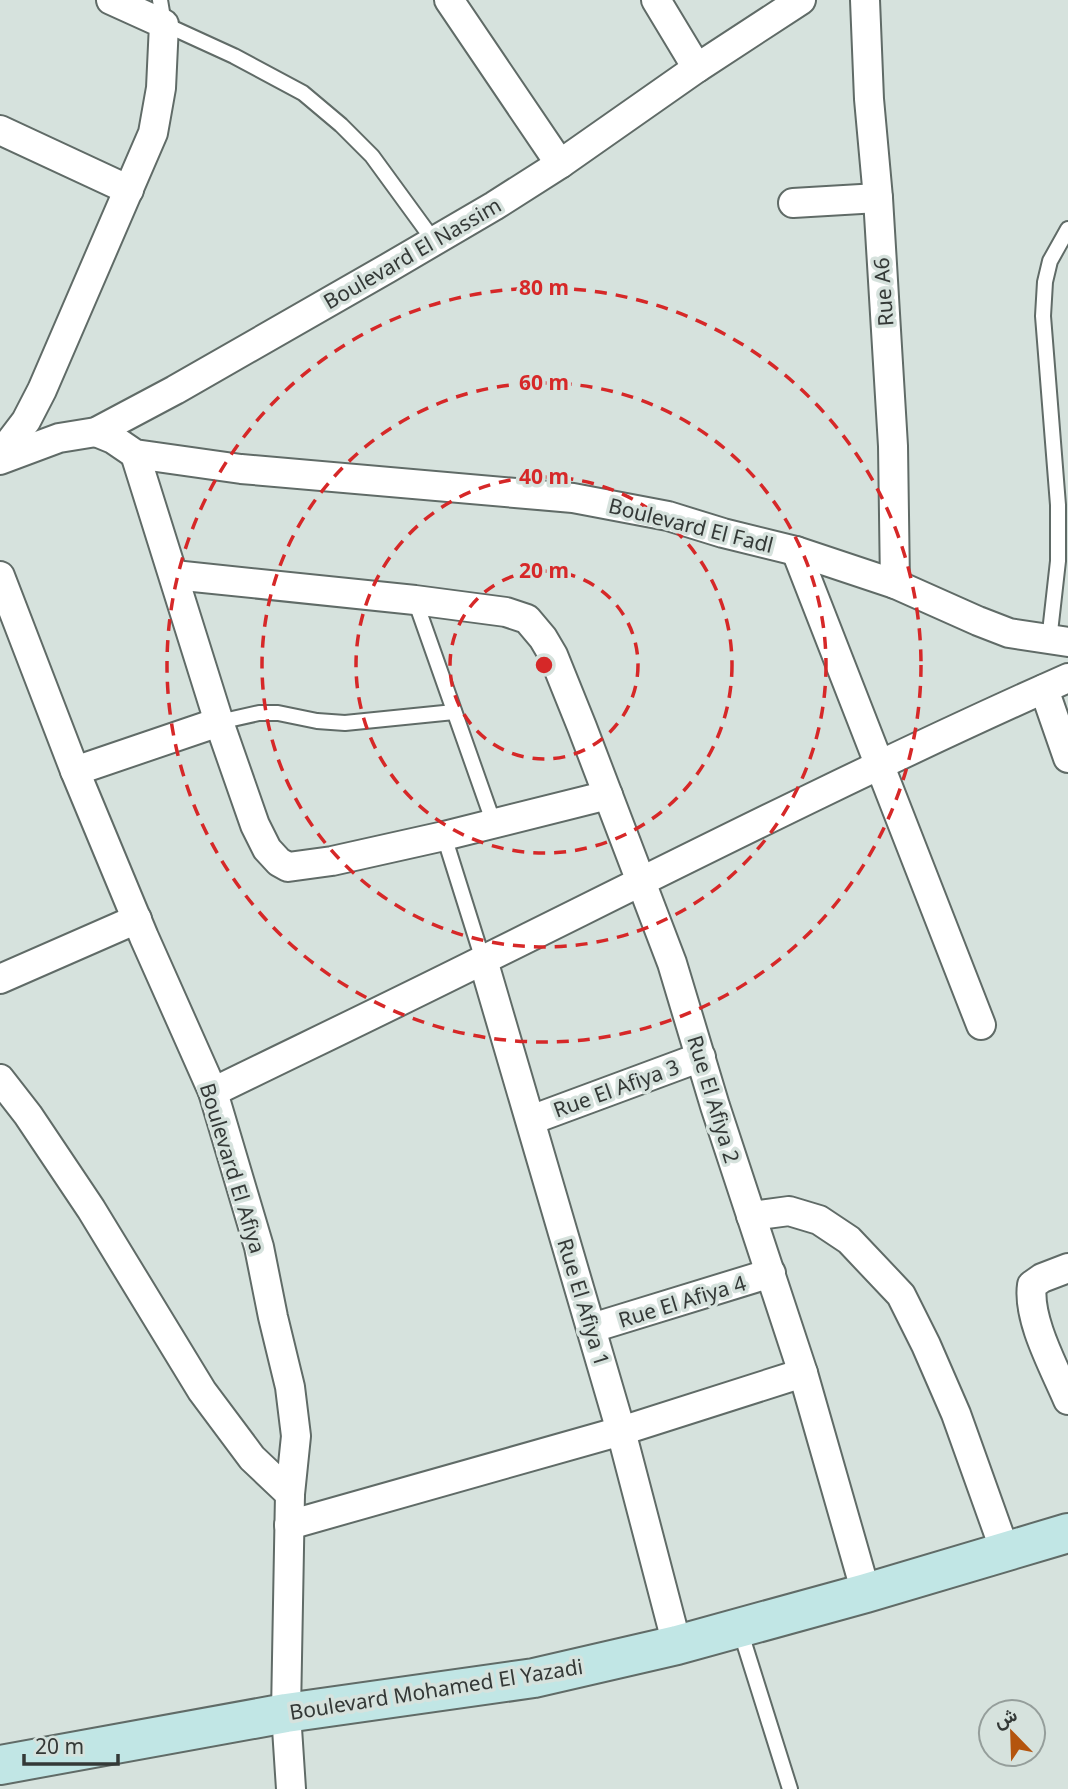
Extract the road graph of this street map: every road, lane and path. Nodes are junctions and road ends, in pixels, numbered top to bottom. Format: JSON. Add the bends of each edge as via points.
{"nodes":[{"id":1,"x":111,"y":0,"type":"edge"},
{"id":2,"x":449,"y":0,"type":"edge"},
{"id":3,"x":656,"y":0,"type":"edge"},
{"id":4,"x":801,"y":0,"type":"edge"},
{"id":5,"x":865,"y":0,"type":"edge"},
{"id":6,"x":162,"y":12,"type":"edge"},
{"id":7,"x":697,"y":68,"type":"junction"},
{"id":8,"x":0,"y":131,"type":"edge"},
{"id":9,"x":560,"y":164,"type":"junction"},
{"id":10,"x":129,"y":190,"type":"junction"},
{"id":11,"x":878,"y":198,"type":"junction"},
{"id":12,"x":793,"y":203,"type":"dead end"},
{"id":13,"x":1068,"y":229,"type":"edge"},
{"id":14,"x":435,"y":241,"type":"junction"},
{"id":15,"x":96,"y":432,"type":"junction"},
{"id":16,"x":135,"y":454,"type":"junction"},
{"id":17,"x":0,"y":458,"type":"edge"},
{"id":18,"x":796,"y":551,"type":"junction"},
{"id":19,"x":174,"y":575,"type":"junction"},
{"id":20,"x":0,"y":576,"type":"edge"},
{"id":21,"x":895,"y":584,"type":"junction"},
{"id":22,"x":415,"y":600,"type":"junction"},
{"id":23,"x":1059,"y":642,"type":"edge"},
{"id":24,"x":1056,"y":683,"type":"edge"},
{"id":25,"x":454,"y":712,"type":"junction"},
{"id":26,"x":219,"y":722,"type":"junction"},
{"id":27,"x":1068,"y":758,"type":"edge"},
{"id":28,"x":879,"y":766,"type":"junction"},
{"id":29,"x":75,"y":771,"type":"junction"},
{"id":30,"x":608,"y":795,"type":"junction"},
{"id":31,"x":494,"y":824,"type":"junction"},
{"id":32,"x":444,"y":836,"type":"junction"},
{"id":33,"x":640,"y":880,"type":"junction"},
{"id":34,"x":137,"y":919,"type":"junction"},
{"id":35,"x":482,"y":960,"type":"junction"},
{"id":36,"x":0,"y":979,"type":"edge"},
{"id":37,"x":981,"y":1025,"type":"dead end"},
{"id":38,"x":701,"y":1057,"type":"junction"},
{"id":39,"x":0,"y":1079,"type":"edge"},
{"id":40,"x":213,"y":1092,"type":"junction"},
{"id":41,"x":531,"y":1120,"type":"junction"},
{"id":42,"x":751,"y":1216,"type":"junction"},
{"id":43,"x":1068,"y":1268,"type":"edge"},
{"id":44,"x":771,"y":1273,"type":"junction"},
{"id":45,"x":592,"y":1328,"type":"junction"},
{"id":46,"x":803,"y":1373,"type":"junction"},
{"id":47,"x":1068,"y":1400,"type":"edge"},
{"id":48,"x":621,"y":1431,"type":"junction"},
{"id":49,"x":290,"y":1494,"type":"junction"},
{"id":50,"x":289,"y":1525,"type":"junction"},
{"id":51,"x":1068,"y":1533,"type":"edge"},
{"id":52,"x":1005,"y":1550,"type":"junction"},
{"id":53,"x":866,"y":1593,"type":"junction"},
{"id":54,"x":739,"y":1628,"type":"junction"},
{"id":55,"x":677,"y":1645,"type":"junction"},
{"id":56,"x":286,"y":1713,"type":"junction"},
{"id":57,"x":0,"y":1765,"type":"edge"},
{"id":58,"x":291,"y":1789,"type":"edge"},
{"id":59,"x":790,"y":1789,"type":"edge"}],
"edges":[{"from":1,"to":6,"type":"street"},
{"from":2,"to":9,"type":"street"},
{"from":3,"to":7,"type":"street"},
{"from":4,"to":7,"type":"street","name":"Boulevard El Nassim"},
{"from":5,"to":11,"type":"street","name":"Rue A6"},
{"from":6,"to":10,"type":"street","via":[[161,88],[153,132]]},
{"from":6,"to":14,"type":"lane","via":[[303,93],[372,156]]},
{"from":7,"to":9,"type":"street","name":"Boulevard El Nassim"},
{"from":8,"to":10,"type":"street"},
{"from":9,"to":14,"type":"street","name":"Boulevard El Nassim"},
{"from":10,"to":17,"type":"street","via":[[42,390]]},
{"from":11,"to":12,"type":"street"},
{"from":11,"to":21,"type":"street","name":"Rue A6","via":[[893,446]]},
{"from":13,"to":23,"type":"lane","via":[[1050,261],[1043,316],[1058,505]]},
{"from":14,"to":15,"type":"street","name":"Boulevard El Nassim"},
{"from":15,"to":16,"type":"street","name":"Boulevard El Fadl"},
{"from":15,"to":17,"type":"street","name":"Boulevard El Nassim","via":[[59,438]]},
{"from":16,"to":18,"type":"street","name":"Boulevard El Fadl","via":[[241,469],[573,498],[668,516]]},
{"from":16,"to":19,"type":"street"},
{"from":18,"to":21,"type":"street","name":"Boulevard El Fadl"},
{"from":18,"to":28,"type":"street"},
{"from":19,"to":22,"type":"street"},
{"from":19,"to":26,"type":"street"},
{"from":20,"to":29,"type":"street","name":"Boulevard El Afiya"},
{"from":21,"to":23,"type":"street","name":"Boulevard El Fadl","via":[[1009,633]]},
{"from":22,"to":25,"type":"lane"},
{"from":22,"to":30,"type":"street","name":"Rue El Afiya 2","via":[[527,619],[553,655]]},
{"from":24,"to":27,"type":"street"},
{"from":24,"to":28,"type":"street"},
{"from":25,"to":26,"type":"lane","via":[[345,723],[259,713]]},
{"from":25,"to":31,"type":"lane"},
{"from":26,"to":29,"type":"street"},
{"from":26,"to":32,"type":"street","via":[[255,825],[267,849],[288,867]]},
{"from":28,"to":33,"type":"street"},
{"from":28,"to":37,"type":"street"},
{"from":29,"to":34,"type":"street","name":"Boulevard El Afiya"},
{"from":30,"to":31,"type":"street"},
{"from":30,"to":33,"type":"street","name":"Rue El Afiya 2"},
{"from":31,"to":32,"type":"street"},
{"from":32,"to":35,"type":"lane"},
{"from":33,"to":35,"type":"street"},
{"from":33,"to":38,"type":"street","name":"Rue El Afiya 2"},
{"from":34,"to":36,"type":"street"},
{"from":34,"to":40,"type":"street","name":"Boulevard El Afiya"},
{"from":35,"to":40,"type":"street"},
{"from":35,"to":41,"type":"street","name":"Rue El Afiya 1"},
{"from":38,"to":41,"type":"street","name":"Rue El Afiya 3"},
{"from":38,"to":42,"type":"street","name":"Rue El Afiya 2"},
{"from":39,"to":49,"type":"street","via":[[91,1209],[202,1391],[252,1458]]},
{"from":40,"to":49,"type":"street","name":"Boulevard El Afiya","via":[[259,1247],[290,1387],[296,1436]]},
{"from":41,"to":45,"type":"street","name":"Rue El Afiya 1"},
{"from":42,"to":44,"type":"street","name":"Rue El Afiya 2"},
{"from":42,"to":52,"type":"street","via":[[789,1212],[819,1220],[849,1240],[901,1296],[956,1414]]},
{"from":43,"to":47,"type":"street","via":[[1032,1285],[1030,1296]]},
{"from":44,"to":45,"type":"street","name":"Rue El Afiya 4"},
{"from":44,"to":46,"type":"street","name":"Rue El Afiya 2"},
{"from":45,"to":48,"type":"street","name":"Rue El Afiya 1"},
{"from":46,"to":48,"type":"street"},
{"from":46,"to":53,"type":"street","name":"Rue El Afiya 2"},
{"from":48,"to":50,"type":"street"},
{"from":48,"to":55,"type":"street","name":"Rue El Afiya 1"},
{"from":49,"to":50,"type":"street","name":"Boulevard El Afiya"},
{"from":50,"to":56,"type":"street","name":"Boulevard El Afiya"},
{"from":51,"to":52,"type":"street","name":"Boulevard Mohamed El Yazadi"},
{"from":52,"to":53,"type":"street","name":"Boulevard Mohamed El Yazadi"},
{"from":53,"to":54,"type":"street","name":"Boulevard Mohamed El Yazadi"},
{"from":54,"to":55,"type":"street","name":"Boulevard Mohamed El Yazadi"},
{"from":54,"to":59,"type":"lane"},
{"from":55,"to":56,"type":"street","name":"Boulevard Mohamed El Yazadi","via":[[534,1678]]},
{"from":56,"to":57,"type":"street","name":"Boulevard Mohamed El Yazadi"},
{"from":56,"to":58,"type":"street","name":"Boulevard El Afiya"}]}
